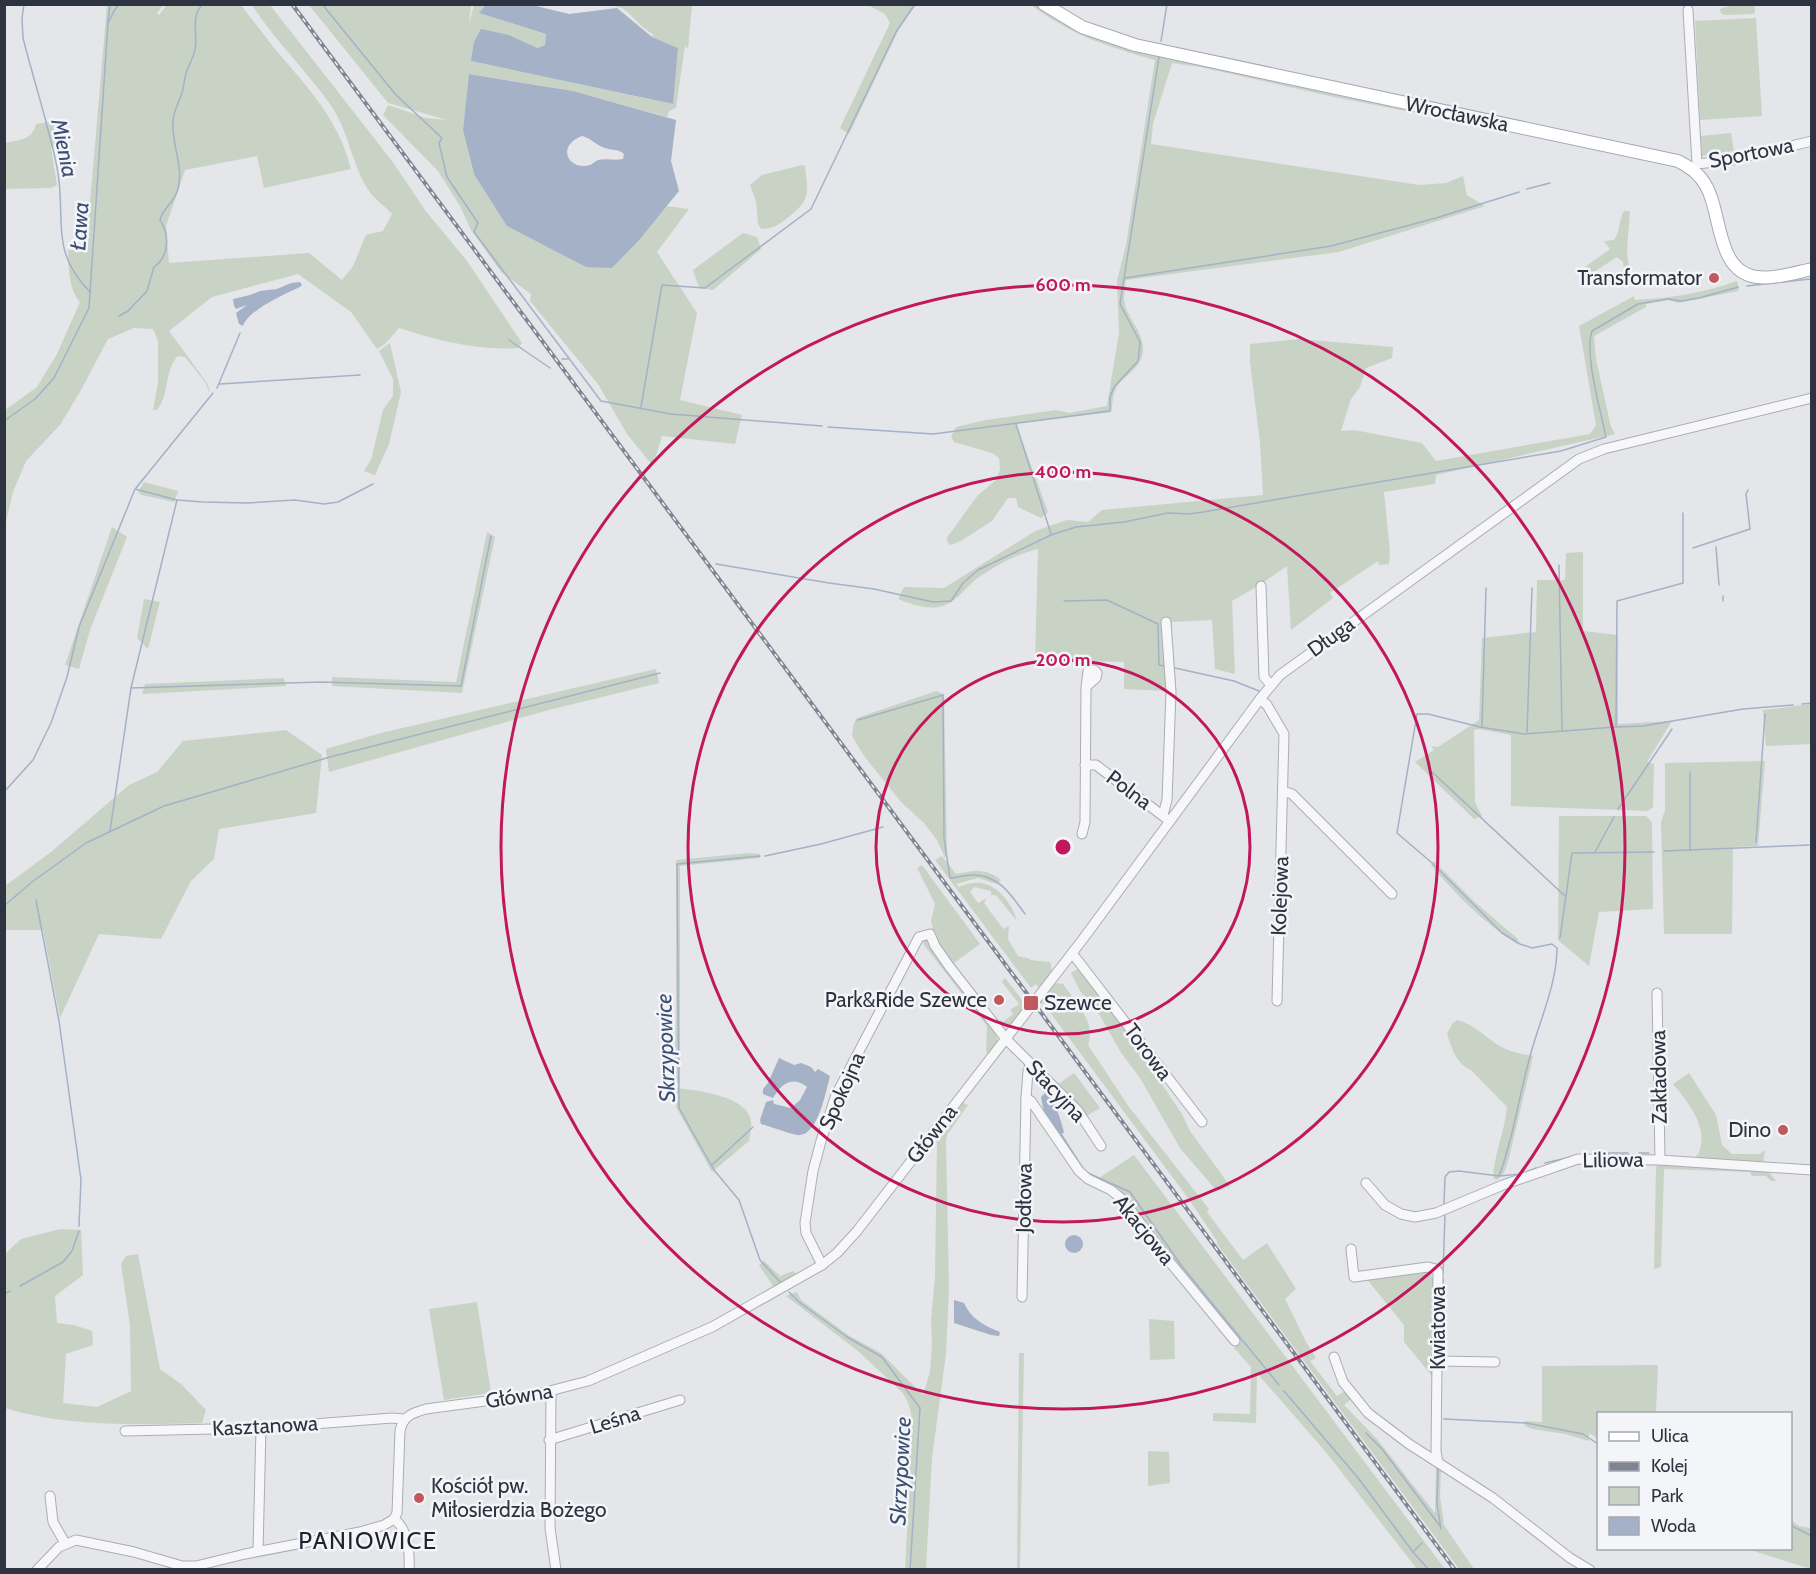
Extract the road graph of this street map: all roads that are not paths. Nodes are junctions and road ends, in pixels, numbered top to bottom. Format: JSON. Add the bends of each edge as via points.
{"nodes":[{"id":1,"x":1044,"y":4,"type":"edge"},
{"id":2,"x":1688,"y":10,"type":"dead end"},
{"id":3,"x":1812,"y":141,"type":"edge"},
{"id":4,"x":1694,"y":167,"type":"junction"},
{"id":5,"x":1812,"y":269,"type":"edge"},
{"id":6,"x":1812,"y":398,"type":"edge"},
{"id":7,"x":1261,"y":586,"type":"dead end"},
{"id":8,"x":1166,"y":622,"type":"dead end"},
{"id":9,"x":1271,"y":685,"type":"junction"},
{"id":10,"x":1086,"y":687,"type":"dead end"},
{"id":11,"x":1260,"y":699,"type":"junction"},
{"id":12,"x":1086,"y":765,"type":"junction"},
{"id":13,"x":1283,"y":791,"type":"junction"},
{"id":14,"x":1167,"y":818,"type":"junction"},
{"id":15,"x":1082,"y":834,"type":"dead end"},
{"id":16,"x":1392,"y":894,"type":"dead end"},
{"id":17,"x":930,"y":934,"type":"joint"},
{"id":18,"x":1072,"y":953,"type":"junction"},
{"id":19,"x":1658,"y":993,"type":"dead end"},
{"id":20,"x":1277,"y":1001,"type":"dead end"},
{"id":21,"x":1006,"y":1039,"type":"junction"},
{"id":22,"x":990,"y":1059,"type":"joint"},
{"id":23,"x":1031,"y":1064,"type":"junction"},
{"id":24,"x":1026,"y":1098,"type":"junction"},
{"id":25,"x":1202,"y":1122,"type":"dead end"},
{"id":26,"x":1101,"y":1146,"type":"dead end"},
{"id":27,"x":1660,"y":1160,"type":"junction"},
{"id":28,"x":1812,"y":1170,"type":"edge"},
{"id":29,"x":1366,"y":1183,"type":"dead end"},
{"id":30,"x":1351,"y":1249,"type":"dead end"},
{"id":31,"x":822,"y":1265,"type":"junction"},
{"id":32,"x":1022,"y":1297,"type":"dead end"},
{"id":33,"x":1235,"y":1341,"type":"dead end"},
{"id":34,"x":1334,"y":1357,"type":"dead end"},
{"id":35,"x":1437,"y":1360,"type":"junction"},
{"id":36,"x":1495,"y":1362,"type":"dead end"},
{"id":37,"x":551,"y":1391,"type":"junction"},
{"id":38,"x":680,"y":1400,"type":"dead end"},
{"id":39,"x":404,"y":1419,"type":"junction"},
{"id":40,"x":261,"y":1428,"type":"junction"},
{"id":41,"x":125,"y":1431,"type":"dead end"},
{"id":42,"x":549,"y":1440,"type":"junction"},
{"id":43,"x":1438,"y":1462,"type":"junction"},
{"id":44,"x":50,"y":1496,"type":"dead end"},
{"id":45,"x":394,"y":1519,"type":"junction"},
{"id":46,"x":65,"y":1543,"type":"junction"},
{"id":47,"x":258,"y":1551,"type":"junction"},
{"id":48,"x":175,"y":1567,"type":"edge"},
{"id":49,"x":37,"y":1569,"type":"edge"},
{"id":50,"x":409,"y":1569,"type":"edge"},
{"id":51,"x":556,"y":1569,"type":"edge"},
{"id":52,"x":1590,"y":1569,"type":"edge"}],
"edges":[{"from":1,"to":4,"type":"main road","name":"Wrocławska","via":[[1082,27],[1135,45]]},
{"from":2,"to":4,"type":"street"},
{"from":3,"to":4,"type":"street","name":"Sportowa"},
{"from":4,"to":5,"type":"main road","name":"Wrocławska","via":[[1710,193],[1728,257],[1741,271],[1770,277]]},
{"from":6,"to":9,"type":"street","name":"Długa","via":[[1604,449],[1579,459],[1290,667]]},
{"from":7,"to":9,"type":"street","via":[[1264,677]]},
{"from":8,"to":14,"type":"street","via":[[1171,692]]},
{"from":9,"to":11,"type":"street","name":"Długa"},
{"from":10,"to":12,"type":"street","name":"Polna"},
{"from":11,"to":13,"type":"street","name":"Kolejowa","via":[[1284,734]]},
{"from":11,"to":14,"type":"street","name":"Długa"},
{"from":12,"to":14,"type":"street","name":"Polna","via":[[1096,765]]},
{"from":12,"to":15,"type":"street","name":"Polna"},
{"from":13,"to":16,"type":"street","via":[[1292,794]]},
{"from":13,"to":20,"type":"street","name":"Kolejowa"},
{"from":14,"to":18,"type":"street","name":"Długa"},
{"from":17,"to":21,"type":"street","name":"Stacyjna","via":[[949,966]]},
{"from":17,"to":31,"type":"street","name":"Spokojna","via":[[919,938],[836,1095],[824,1130],[805,1223]]},
{"from":18,"to":21,"type":"street","name":"Długa"},
{"from":18,"to":25,"type":"street","name":"Torowa"},
{"from":19,"to":27,"type":"street","name":"Zakładowa"},
{"from":21,"to":22,"type":"street","name":"Długa"},
{"from":21,"to":23,"type":"street","name":"Stacyjna"},
{"from":22,"to":31,"type":"street","name":"Główna","via":[[857,1232]]},
{"from":23,"to":24,"type":"street","name":"Jodłowa"},
{"from":23,"to":26,"type":"street","name":"Stacyjna","via":[[1078,1111]]},
{"from":24,"to":32,"type":"street","name":"Jodłowa"},
{"from":24,"to":33,"type":"street","name":"Akacjowa","via":[[1079,1171],[1124,1200]]},
{"from":27,"to":28,"type":"street","name":"Liliowa"},
{"from":27,"to":29,"type":"street","name":"Liliowa","via":[[1578,1159],[1415,1217],[1385,1205]]},
{"from":30,"to":35,"type":"street","name":"Kwiatowa","via":[[1354,1277],[1436,1269]]},
{"from":31,"to":37,"type":"street","name":"Główna","via":[[692,1338],[588,1381]]},
{"from":34,"to":43,"type":"street","via":[[1343,1382],[1359,1404],[1386,1428]]},
{"from":35,"to":36,"type":"street"},
{"from":35,"to":43,"type":"street","name":"Kwiatowa"},
{"from":37,"to":39,"type":"street","name":"Główna","via":[[426,1409]]},
{"from":37,"to":42,"type":"street"},
{"from":38,"to":42,"type":"street","name":"Leśna"},
{"from":39,"to":40,"type":"street","name":"Kasztanowa"},
{"from":39,"to":45,"type":"street"},
{"from":40,"to":41,"type":"street","name":"Kasztanowa"},
{"from":40,"to":47,"type":"street"},
{"from":42,"to":51,"type":"street","via":[[550,1528]]},
{"from":43,"to":52,"type":"street"},
{"from":44,"to":46,"type":"street","via":[[53,1522]]},
{"from":45,"to":47,"type":"street","via":[[360,1532]]},
{"from":45,"to":50,"type":"street","via":[[406,1536]]},
{"from":46,"to":48,"type":"street","via":[[82,1540]]},
{"from":46,"to":49,"type":"street"},
{"from":47,"to":48,"type":"street"}]}
